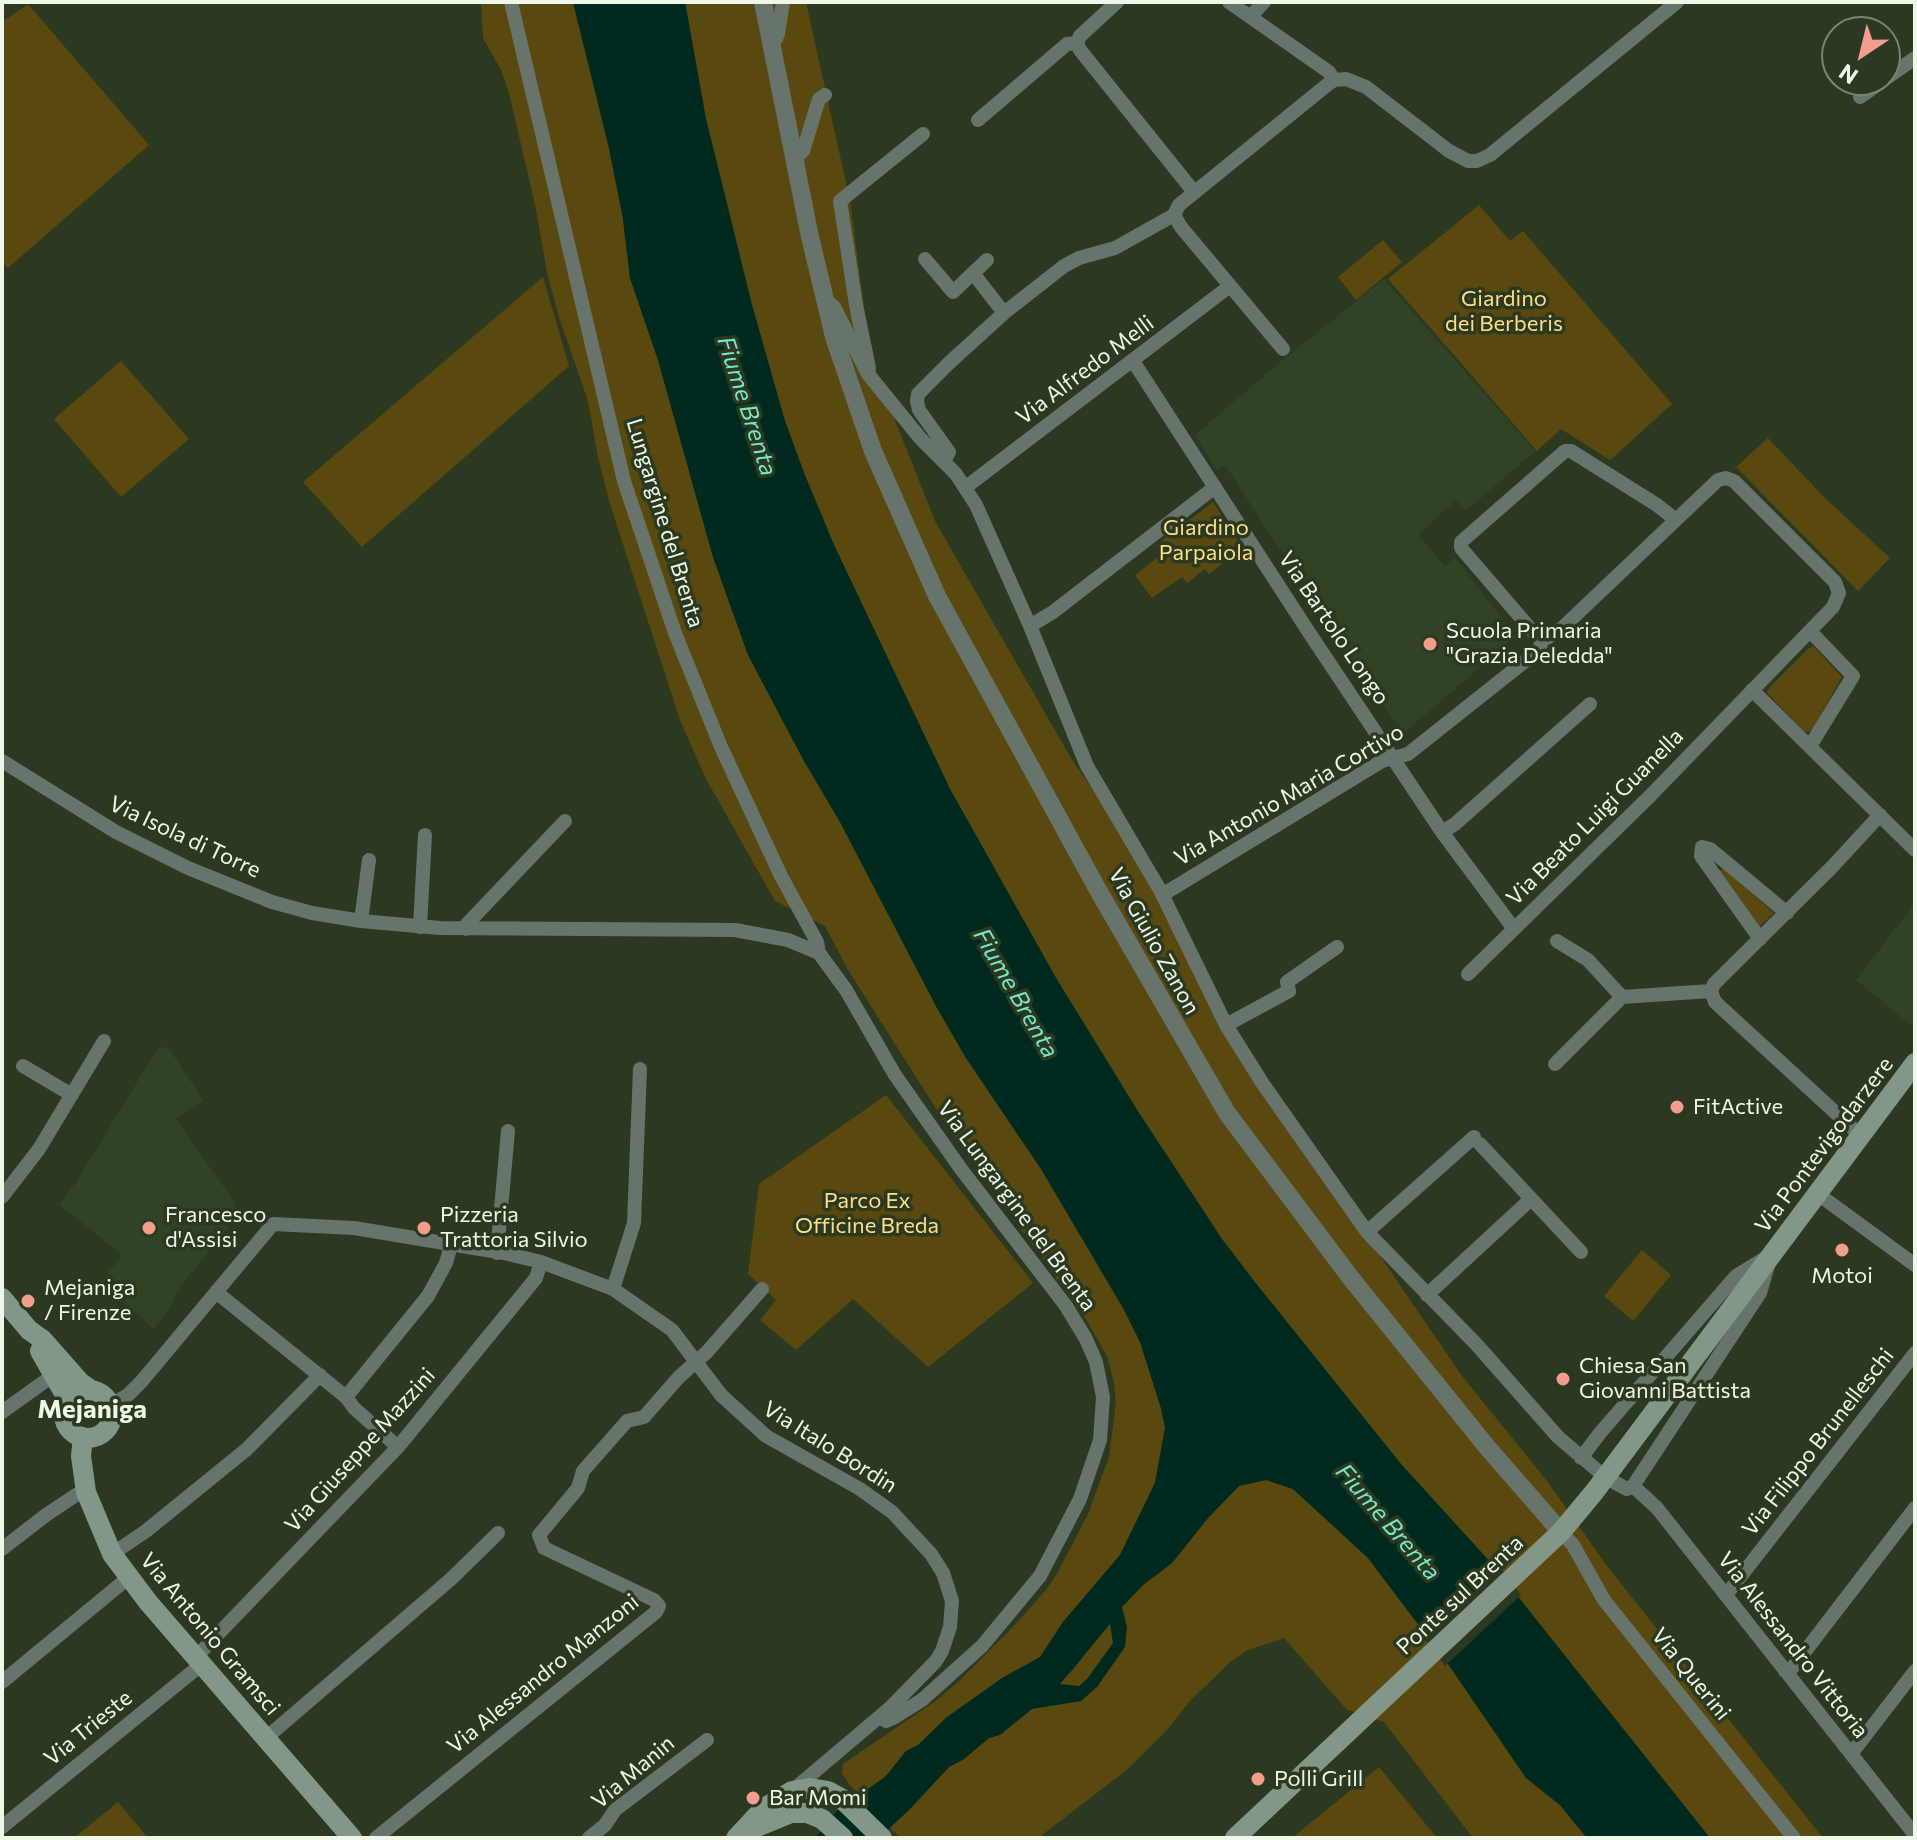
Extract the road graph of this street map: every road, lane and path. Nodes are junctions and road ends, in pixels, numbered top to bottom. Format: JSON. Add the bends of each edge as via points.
{"nodes":[{"id":1,"x":511,"y":2,"type":"edge"},
{"id":2,"x":763,"y":2,"type":"edge"},
{"id":3,"x":783,"y":2,"type":"edge"},
{"id":4,"x":1117,"y":2,"type":"edge"},
{"id":5,"x":1229,"y":2,"type":"edge"},
{"id":6,"x":1264,"y":2,"type":"edge"},
{"id":7,"x":1677,"y":2,"type":"edge"},
{"id":8,"x":1250,"y":17,"type":"junction"},
{"id":9,"x":771,"y":40,"type":"junction"},
{"id":10,"x":1077,"y":43,"type":"junction"},
{"id":11,"x":1334,"y":80,"type":"junction"},
{"id":12,"x":825,"y":95,"type":"dead end"},
{"id":13,"x":978,"y":120,"type":"dead end"},
{"id":14,"x":923,"y":134,"type":"dead end"},
{"id":15,"x":794,"y":158,"type":"junction"},
{"id":16,"x":1194,"y":192,"type":"junction"},
{"id":17,"x":1174,"y":215,"type":"junction"},
{"id":18,"x":925,"y":259,"type":"dead end"},
{"id":19,"x":987,"y":260,"type":"dead end"},
{"id":20,"x":973,"y":273,"type":"junction"},
{"id":21,"x":1230,"y":286,"type":"junction"},
{"id":22,"x":826,"y":302,"type":"junction"},
{"id":23,"x":1004,"y":313,"type":"junction"},
{"id":24,"x":1283,"y":349,"type":"dead end"},
{"id":25,"x":1133,"y":361,"type":"junction"},
{"id":26,"x":868,"y":374,"type":"junction"},
{"id":27,"x":944,"y":461,"type":"junction"},
{"id":28,"x":1734,"y":481,"type":"joint"},
{"id":29,"x":966,"y":487,"type":"junction"},
{"id":30,"x":1215,"y":487,"type":"junction"},
{"id":31,"x":1676,"y":520,"type":"junction"},
{"id":32,"x":1030,"y":626,"type":"junction"},
{"id":33,"x":1810,"y":631,"type":"junction"},
{"id":34,"x":1543,"y":638,"type":"junction"},
{"id":35,"x":1752,"y":690,"type":"junction"},
{"id":36,"x":1590,"y":704,"type":"dead end"},
{"id":37,"x":1810,"y":746,"type":"junction"},
{"id":38,"x":1395,"y":758,"type":"junction"},
{"id":39,"x":2,"y":761,"type":"edge"},
{"id":40,"x":1880,"y":815,"type":"junction"},
{"id":41,"x":565,"y":821,"type":"dead end"},
{"id":42,"x":1442,"y":832,"type":"junction"},
{"id":43,"x":425,"y":835,"type":"dead end"},
{"id":44,"x":1915,"y":850,"type":"edge"},
{"id":45,"x":369,"y":860,"type":"dead end"},
{"id":46,"x":1162,"y":895,"type":"junction"},
{"id":47,"x":1787,"y":913,"type":"junction"},
{"id":48,"x":361,"y":921,"type":"junction"},
{"id":49,"x":420,"y":927,"type":"junction"},
{"id":50,"x":466,"y":929,"type":"junction"},
{"id":51,"x":1514,"y":929,"type":"junction"},
{"id":52,"x":1760,"y":939,"type":"junction"},
{"id":53,"x":1557,"y":941,"type":"dead end"},
{"id":54,"x":1337,"y":947,"type":"dead end"},
{"id":55,"x":819,"y":953,"type":"junction"},
{"id":56,"x":1468,"y":974,"type":"dead end"},
{"id":57,"x":1711,"y":991,"type":"junction"},
{"id":58,"x":1622,"y":997,"type":"junction"},
{"id":59,"x":865,"y":1024,"type":"joint"},
{"id":60,"x":1226,"y":1025,"type":"junction"},
{"id":61,"x":104,"y":1041,"type":"dead end"},
{"id":62,"x":1915,"y":1063,"type":"edge"},
{"id":63,"x":1555,"y":1064,"type":"dead end"},
{"id":64,"x":23,"y":1066,"type":"dead end"},
{"id":65,"x":640,"y":1069,"type":"dead end"},
{"id":66,"x":72,"y":1095,"type":"junction"},
{"id":67,"x":508,"y":1131,"type":"dead end"},
{"id":68,"x":1861,"y":1136,"type":"junction"},
{"id":69,"x":1818,"y":1194,"type":"junction"},
{"id":70,"x":2,"y":1197,"type":"edge"},
{"id":71,"x":1531,"y":1199,"type":"junction"},
{"id":72,"x":1367,"y":1232,"type":"junction"},
{"id":73,"x":451,"y":1245,"type":"junction"},
{"id":74,"x":1581,"y":1252,"type":"dead end"},
{"id":75,"x":497,"y":1253,"type":"junction"},
{"id":76,"x":1771,"y":1255,"type":"junction"},
{"id":77,"x":541,"y":1262,"type":"junction"},
{"id":78,"x":1915,"y":1265,"type":"edge"},
{"id":79,"x":613,"y":1289,"type":"junction"},
{"id":80,"x":762,"y":1289,"type":"dead end"},
{"id":81,"x":216,"y":1292,"type":"junction"},
{"id":82,"x":1427,"y":1295,"type":"junction"},
{"id":83,"x":2,"y":1298,"type":"edge"},
{"id":84,"x":29,"y":1330,"type":"junction"},
{"id":85,"x":1915,"y":1353,"type":"edge"},
{"id":86,"x":696,"y":1362,"type":"junction"},
{"id":87,"x":55,"y":1374,"type":"junction"},
{"id":88,"x":320,"y":1375,"type":"junction"},
{"id":89,"x":91,"y":1390,"type":"junction"},
{"id":90,"x":346,"y":1397,"type":"junction"},
{"id":91,"x":110,"y":1405,"type":"junction"},
{"id":92,"x":65,"y":1407,"type":"junction"},
{"id":93,"x":2,"y":1412,"type":"edge"},
{"id":94,"x":1600,"y":1433,"type":"junction"},
{"id":95,"x":83,"y":1437,"type":"junction"},
{"id":96,"x":1558,"y":1437,"type":"junction"},
{"id":97,"x":398,"y":1447,"type":"junction"},
{"id":98,"x":1581,"y":1458,"type":"junction"},
{"id":99,"x":1598,"y":1471,"type":"dead end"},
{"id":100,"x":1614,"y":1482,"type":"dead end"},
{"id":101,"x":1633,"y":1486,"type":"junction"},
{"id":102,"x":86,"y":1492,"type":"junction"},
{"id":103,"x":1915,"y":1508,"type":"edge"},
{"id":104,"x":498,"y":1533,"type":"dead end"},
{"id":105,"x":1555,"y":1538,"type":"junction"},
{"id":106,"x":2,"y":1549,"type":"edge"},
{"id":107,"x":112,"y":1554,"type":"junction"},
{"id":108,"x":128,"y":1578,"type":"junction"},
{"id":109,"x":1726,"y":1595,"type":"junction"},
{"id":110,"x":199,"y":1661,"type":"junction"},
{"id":111,"x":1785,"y":1671,"type":"junction"},
{"id":112,"x":1915,"y":1671,"type":"edge"},
{"id":113,"x":2,"y":1682,"type":"edge"},
{"id":114,"x":880,"y":1717,"type":"junction"},
{"id":115,"x":266,"y":1738,"type":"junction"},
{"id":116,"x":707,"y":1740,"type":"dead end"},
{"id":117,"x":1851,"y":1754,"type":"junction"},
{"id":118,"x":820,"y":1766,"type":"junction"},
{"id":119,"x":792,"y":1791,"type":"junction"},
{"id":120,"x":834,"y":1794,"type":"junction"},
{"id":121,"x":2,"y":1827,"type":"edge"},
{"id":122,"x":344,"y":1835,"type":"edge"},
{"id":123,"x":1915,"y":1835,"type":"edge"},
{"id":124,"x":738,"y":1836,"type":"edge"},
{"id":125,"x":1237,"y":1837,"type":"edge"},
{"id":126,"x":376,"y":1838,"type":"edge"},
{"id":127,"x":589,"y":1838,"type":"edge"},
{"id":128,"x":843,"y":1838,"type":"edge"},
{"id":129,"x":882,"y":1838,"type":"edge"},
{"id":130,"x":1794,"y":1838,"type":"edge"}],
"edges":[{"from":1,"to":55,"type":"street","name":"Lungargine del Brenta","via":[[624,481],[675,633],[721,747]]},
{"from":2,"to":9,"type":"street","name":"Via Giulio Zanon"},
{"from":3,"to":9,"type":"street","name":"Via Giulio Zanon","via":[[778,34]]},
{"from":4,"to":10,"type":"street"},
{"from":5,"to":8,"type":"street"},
{"from":6,"to":8,"type":"street"},
{"from":7,"to":11,"type":"street","via":[[1477,161],[1449,151],[1366,87]]},
{"from":8,"to":11,"type":"street"},
{"from":9,"to":15,"type":"street","name":"Via Giulio Zanon"},
{"from":10,"to":13,"type":"street","via":[[1067,44]]},
{"from":10,"to":16,"type":"street"},
{"from":11,"to":16,"type":"street"},
{"from":12,"to":15,"type":"street","via":[[815,108],[803,151]]},
{"from":14,"to":26,"type":"street","name":"Via Giulio Zanon","via":[[840,201]]},
{"from":15,"to":22,"type":"street","name":"Via Giulio Zanon"},
{"from":16,"to":17,"type":"street"},
{"from":17,"to":21,"type":"street"},
{"from":17,"to":23,"type":"street","via":[[1115,248],[1064,266]]},
{"from":18,"to":20,"type":"street","via":[[953,292]]},
{"from":19,"to":20,"type":"street"},
{"from":20,"to":23,"type":"street"},
{"from":21,"to":24,"type":"street"},
{"from":21,"to":25,"type":"street","name":"Via Alfredo Melli"},
{"from":22,"to":26,"type":"street","name":"Via Giulio Zanon","via":[[834,307]]},
{"from":22,"to":105,"type":"street","name":"Via Giulio Zanon","via":[[873,451],[937,596],[1190,1052],[1267,1169]]},
{"from":23,"to":27,"type":"street","via":[[918,394],[919,410],[949,452]]},
{"from":25,"to":29,"type":"street","name":"Via Alfredo Melli"},
{"from":25,"to":30,"type":"street","name":"Via Bartolo Longo"},
{"from":26,"to":27,"type":"street","name":"Via Giulio Zanon"},
{"from":27,"to":29,"type":"street","name":"Via Giulio Zanon"},
{"from":28,"to":31,"type":"street","name":"Via Antonio Maria Cortivo","via":[[1718,480]]},
{"from":28,"to":33,"type":"street","name":"Via Beato Luigi Guanella","via":[[1835,582],[1837,600]]},
{"from":29,"to":32,"type":"street","name":"Via Giulio Zanon"},
{"from":30,"to":32,"type":"street"},
{"from":30,"to":38,"type":"street","name":"Via Bartolo Longo"},
{"from":31,"to":34,"type":"street","name":"Via Antonio Maria Cortivo","via":[[1559,631]]},
{"from":31,"to":34,"type":"street","via":[[1565,451],[1461,542]]},
{"from":32,"to":46,"type":"street","name":"Via Giulio Zanon","via":[[1087,766]]},
{"from":33,"to":35,"type":"street","name":"Via Beato Luigi Guanella"},
{"from":33,"to":37,"type":"street","via":[[1853,676]]},
{"from":34,"to":38,"type":"street","name":"Via Antonio Maria Cortivo","via":[[1539,650],[1489,692],[1408,754]]},
{"from":35,"to":37,"type":"street"},
{"from":35,"to":51,"type":"street","name":"Via Beato Luigi Guanella"},
{"from":36,"to":42,"type":"street"},
{"from":37,"to":40,"type":"street"},
{"from":38,"to":42,"type":"street","name":"Via Bartolo Longo"},
{"from":38,"to":46,"type":"street","name":"Via Antonio Maria Cortivo","via":[[1353,778]]},
{"from":39,"to":48,"type":"street","name":"Via Isola di Torre","via":[[116,832],[188,868],[272,902]]},
{"from":40,"to":44,"type":"street"},
{"from":40,"to":47,"type":"street"},
{"from":41,"to":50,"type":"street"},
{"from":42,"to":51,"type":"street","name":"Via Bartolo Longo"},
{"from":43,"to":49,"type":"street"},
{"from":45,"to":48,"type":"street"},
{"from":46,"to":60,"type":"street","name":"Via Giulio Zanon"},
{"from":47,"to":52,"type":"street"},
{"from":47,"to":52,"type":"street","via":[[1702,847],[1701,856]]},
{"from":48,"to":49,"type":"street","name":"Via Isola di Torre"},
{"from":49,"to":50,"type":"street","name":"Via Isola di Torre"},
{"from":50,"to":55,"type":"street","name":"Via Isola di Torre","via":[[735,930],[788,940]]},
{"from":51,"to":56,"type":"street","name":"Via Beato Luigi Guanella"},
{"from":52,"to":57,"type":"street"},
{"from":53,"to":58,"type":"street","via":[[1588,960]]},
{"from":54,"to":60,"type":"street","name":"Via Giulio Zanon","via":[[1287,982],[1289,991]]},
{"from":55,"to":59,"type":"street","name":"Lungargine del Brenta"},
{"from":57,"to":58,"type":"street"},
{"from":57,"to":68,"type":"street","via":[[1715,1002]]},
{"from":58,"to":63,"type":"street"},
{"from":59,"to":114,"type":"street","name":"Via Lungargine del Brenta","via":[[961,1169],[1066,1306],[1096,1362],[1103,1397],[1100,1440],[1080,1499],[1040,1576],[982,1646],[922,1700],[886,1721]]},
{"from":60,"to":72,"type":"street","name":"Via Giulio Zanon"},
{"from":61,"to":66,"type":"street"},
{"from":62,"to":68,"type":"main road","name":"Via Pontevigodarzere"},
{"from":64,"to":66,"type":"street"},
{"from":65,"to":79,"type":"street","via":[[634,1223]]},
{"from":66,"to":70,"type":"street"},
{"from":67,"to":75,"type":"street"},
{"from":68,"to":69,"type":"main road","name":"Via Pontevigodarzere"},
{"from":69,"to":76,"type":"main road","name":"Via Pontevigodarzere"},
{"from":69,"to":78,"type":"street"},
{"from":71,"to":72,"type":"street","via":[[1477,1141]]},
{"from":71,"to":74,"type":"street"},
{"from":71,"to":82,"type":"street"},
{"from":72,"to":82,"type":"street","name":"Via Giulio Zanon"},
{"from":73,"to":75,"type":"street","name":"Via Italo Bordin"},
{"from":73,"to":81,"type":"street","name":"Via Italo Bordin","via":[[354,1228],[273,1224]]},
{"from":73,"to":90,"type":"street","via":[[428,1296]]},
{"from":75,"to":77,"type":"street","name":"Via Italo Bordin"},
{"from":76,"to":94,"type":"street","name":"Via Pontevigodarzere","via":[[1736,1276]]},
{"from":76,"to":101,"type":"street","name":"Via Pontevigodarzere","via":[[1760,1293]]},
{"from":76,"to":105,"type":"main road","name":"Via Pontevigodarzere"},
{"from":77,"to":79,"type":"street","name":"Via Italo Bordin"},
{"from":77,"to":97,"type":"street","name":"Via Giuseppe Mazzini","via":[[536,1278]]},
{"from":79,"to":86,"type":"street","name":"Via Italo Bordin","via":[[672,1330]]},
{"from":80,"to":86,"type":"street","name":"Via Alessandro Manzoni"},
{"from":81,"to":88,"type":"street"},
{"from":81,"to":91,"type":"street","name":"Via Italo Bordin","via":[[141,1382]]},
{"from":82,"to":96,"type":"street","name":"Via Giulio Zanon"},
{"from":83,"to":84,"type":"main road"},
{"from":84,"to":87,"type":"main road","name":"Via Antonio Gramsci"},
{"from":84,"to":89,"type":"main road"},
{"from":85,"to":109,"type":"street","name":"Via Filippo Brunelleschi"},
{"from":86,"to":114,"type":"street","name":"Via Italo Bordin","via":[[721,1395],[766,1436],[892,1512],[943,1573],[952,1601],[942,1651]]},
{"from":86,"to":126,"type":"street","name":"Via Alessandro Manzoni","via":[[644,1417],[627,1421],[583,1471],[578,1488],[539,1535],[544,1548],[654,1600],[656,1612]]},
{"from":87,"to":92,"type":"main road","name":"Via Antonio Gramsci"},
{"from":87,"to":93,"type":"street"},
{"from":88,"to":90,"type":"street"},
{"from":88,"to":107,"type":"street","via":[[247,1449]]},
{"from":89,"to":91,"type":"main road"},
{"from":89,"to":92,"type":"main road","via":[[78,1392]]},
{"from":90,"to":97,"type":"street"},
{"from":91,"to":95,"type":"main road","via":[[111,1420],[104,1432]]},
{"from":92,"to":95,"type":"main road","name":"Via Antonio Gramsci","via":[[68,1426]]},
{"from":94,"to":96,"type":"street","via":[[1574,1441]]},
{"from":94,"to":98,"type":"street","name":"Via Pontevigodarzere"},
{"from":95,"to":102,"type":"main road","name":"Via Antonio Gramsci"},
{"from":96,"to":98,"type":"street","name":"Via Giulio Zanon"},
{"from":97,"to":110,"type":"street","name":"Via Giuseppe Mazzini"},
{"from":98,"to":99,"type":"street","name":"Via Giulio Zanon"},
{"from":100,"to":101,"type":"street","via":[[1627,1489]]},
{"from":101,"to":109,"type":"street","name":"Via Alessandro Vittoria"},
{"from":102,"to":106,"type":"street"},
{"from":102,"to":107,"type":"main road","name":"Via Antonio Gramsci"},
{"from":103,"to":111,"type":"street"},
{"from":104,"to":115,"type":"street"},
{"from":105,"to":125,"type":"main road","name":"Ponte sul Brenta"},
{"from":105,"to":130,"type":"street","name":"Via Querini","via":[[1573,1545],[1604,1600]]},
{"from":107,"to":108,"type":"main road","name":"Via Antonio Gramsci"},
{"from":108,"to":110,"type":"main road","name":"Via Antonio Gramsci"},
{"from":108,"to":113,"type":"street"},
{"from":109,"to":111,"type":"street","name":"Via Alessandro Vittoria"},
{"from":110,"to":115,"type":"main road","name":"Via Antonio Gramsci"},
{"from":110,"to":121,"type":"street","name":"Via Trieste"},
{"from":111,"to":117,"type":"street","name":"Via Alessandro Vittoria"},
{"from":112,"to":117,"type":"street"},
{"from":114,"to":118,"type":"street","name":"Via Italo Bordin"},
{"from":115,"to":122,"type":"main road","name":"Via Antonio Gramsci"},
{"from":116,"to":127,"type":"street","name":"Via Manin","via":[[615,1810]]},
{"from":117,"to":123,"type":"street","name":"Via Alessandro Vittoria"},
{"from":118,"to":119,"type":"street","name":"Via Italo Bordin"},
{"from":118,"to":120,"type":"street","via":[[822,1785]]},
{"from":119,"to":120,"type":"main road","via":[[810,1788]]},
{"from":119,"to":124,"type":"main road","via":[[764,1808]]},
{"from":120,"to":129,"type":"main road"},
{"from":124,"to":128,"type":"main road","via":[[791,1813],[807,1813]]}]}
